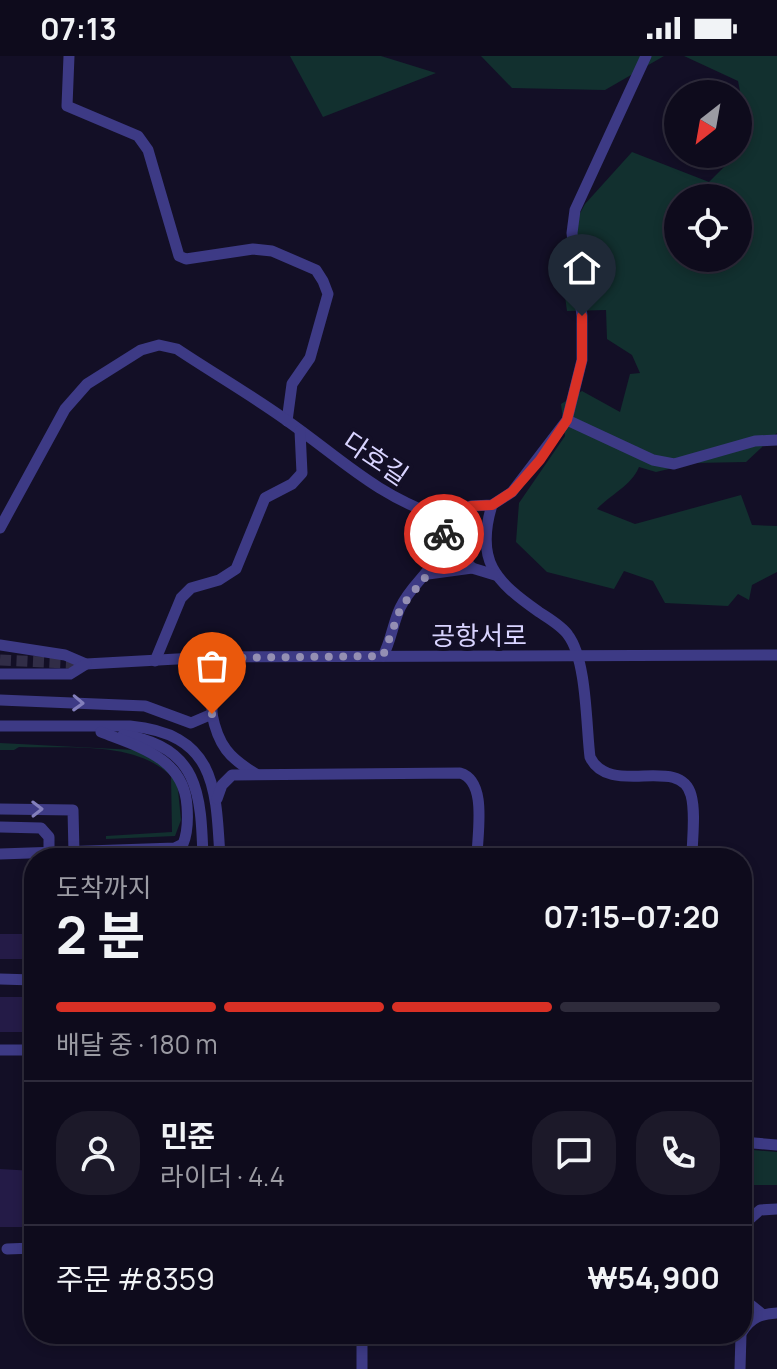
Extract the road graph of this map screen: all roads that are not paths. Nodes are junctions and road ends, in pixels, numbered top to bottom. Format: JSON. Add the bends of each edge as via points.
{"nodes":[{"id":1,"x":69,"y":56,"type":"edge"},
{"id":2,"x":646,"y":56,"type":"edge"},
{"id":3,"x":567,"y":420,"type":"junction"},
{"id":4,"x":287,"y":421,"type":"junction"},
{"id":5,"x":300,"y":431,"type":"junction"},
{"id":6,"x":777,"y":440,"type":"edge"},
{"id":7,"x":492,"y":505,"type":"junction"},
{"id":8,"x":443,"y":518,"type":"junction"},
{"id":9,"x":0,"y":528,"type":"edge"},
{"id":10,"x":444,"y":537,"type":"junction"},
{"id":11,"x":472,"y":568,"type":"junction"},
{"id":12,"x":428,"y":574,"type":"junction"},
{"id":13,"x":495,"y":575,"type":"junction"},
{"id":14,"x":0,"y":645,"type":"edge"},
{"id":15,"x":777,"y":655,"type":"edge"},
{"id":16,"x":383,"y":656,"type":"junction"},
{"id":17,"x":578,"y":657,"type":"junction"},
{"id":18,"x":212,"y":658,"type":"junction"},
{"id":19,"x":155,"y":661,"type":"junction"},
{"id":20,"x":86,"y":664,"type":"junction"},
{"id":21,"x":0,"y":674,"type":"edge"},
{"id":22,"x":0,"y":700,"type":"edge"},
{"id":23,"x":212,"y":714,"type":"junction"},
{"id":24,"x":0,"y":726,"type":"edge"},
{"id":25,"x":75,"y":728,"type":"junction"},
{"id":26,"x":101,"y":732,"type":"junction"},
{"id":27,"x":256,"y":774,"type":"junction"},
{"id":28,"x":217,"y":799,"type":"junction"},
{"id":29,"x":0,"y":809,"type":"edge"},
{"id":30,"x":0,"y":827,"type":"edge"},
{"id":31,"x":49,"y":848,"type":"edge"},
{"id":32,"x":74,"y":848,"type":"edge"},
{"id":33,"x":175,"y":848,"type":"edge"},
{"id":34,"x":202,"y":848,"type":"edge"},
{"id":35,"x":219,"y":848,"type":"edge"},
{"id":36,"x":477,"y":848,"type":"edge"},
{"id":37,"x":692,"y":848,"type":"edge"},
{"id":38,"x":0,"y":854,"type":"edge"},
{"id":39,"x":24,"y":854,"type":"edge"},
{"id":40,"x":0,"y":979,"type":"edge"},
{"id":41,"x":24,"y":980,"type":"edge"},
{"id":42,"x":0,"y":1050,"type":"edge"},
{"id":43,"x":24,"y":1050,"type":"edge"},
{"id":44,"x":752,"y":1143,"type":"edge"},
{"id":45,"x":777,"y":1145,"type":"edge"},
{"id":46,"x":777,"y":1209,"type":"edge"},
{"id":47,"x":752,"y":1217,"type":"edge"},
{"id":48,"x":24,"y":1248,"type":"edge"},
{"id":49,"x":7,"y":1249,"type":"dead end"},
{"id":50,"x":752,"y":1306,"type":"edge"},
{"id":51,"x":777,"y":1313,"type":"edge"},
{"id":52,"x":762,"y":1314,"type":"junction"},
{"id":53,"x":752,"y":1320,"type":"edge"},
{"id":54,"x":362,"y":1344,"type":"edge"},
{"id":55,"x":740,"y":1344,"type":"edge"},
{"id":56,"x":362,"y":1369,"type":"edge"},
{"id":57,"x":740,"y":1369,"type":"edge"}],
"edges":[{"from":1,"to":4,"type":"street","via":[[67,106],[138,136],[148,150],[179,256],[272,251],[316,270],[323,281],[328,294],[310,358],[292,384]]},
{"from":2,"to":3,"type":"street","via":[[575,210],[572,233],[582,360]]},
{"from":3,"to":6,"type":"street","via":[[653,460],[674,464],[755,441]]},
{"from":3,"to":7,"type":"street","via":[[512,492]]},
{"from":4,"to":5,"type":"street","name":"다호길"},
{"from":4,"to":9,"type":"street","name":"다호길","via":[[177,349],[159,345],[141,350],[87,384],[65,409]]},
{"from":5,"to":8,"type":"street","name":"다호길","via":[[371,486]]},
{"from":5,"to":19,"type":"street","via":[[302,473],[265,498],[236,569],[191,588],[181,598]]},
{"from":7,"to":8,"type":"street","via":[[471,506]]},
{"from":7,"to":13,"type":"street","via":[[485,527],[486,553]]},
{"from":8,"to":10,"type":"street"},
{"from":10,"to":11,"type":"street"},
{"from":10,"to":12,"type":"street"},
{"from":11,"to":12,"type":"street"},
{"from":11,"to":13,"type":"street"},
{"from":12,"to":16,"type":"street","via":[[401,607]]},
{"from":13,"to":17,"type":"street","via":[[568,635]]},
{"from":14,"to":20,"type":"street","via":[[65,655]]},
{"from":15,"to":17,"type":"street","name":"공항서로"},
{"from":16,"to":17,"type":"street","name":"공항서로"},
{"from":16,"to":18,"type":"street","name":"공항서로"},
{"from":17,"to":37,"type":"street","via":[[595,770],[608,776],[681,781],[691,794]]},
{"from":18,"to":19,"type":"street","name":"공항서로"},
{"from":18,"to":23,"type":"street"},
{"from":19,"to":20,"type":"street","name":"공항서로"},
{"from":20,"to":21,"type":"street","via":[[70,674]]},
{"from":22,"to":23,"type":"street","one_way":true,"via":[[145,706],[191,723]]},
{"from":23,"to":27,"type":"street","via":[[229,758]]},
{"from":24,"to":25,"type":"street"},
{"from":25,"to":26,"type":"street"},
{"from":25,"to":28,"type":"street","via":[[138,726],[177,739],[208,770]]},
{"from":26,"to":33,"type":"street","via":[[163,759],[178,774],[186,795],[185,840]]},
{"from":26,"to":34,"type":"street","via":[[157,744],[187,768],[199,792]]},
{"from":27,"to":28,"type":"street","via":[[232,775]]},
{"from":27,"to":36,"type":"street","via":[[467,775],[477,787]]},
{"from":28,"to":35,"type":"street"},
{"from":29,"to":32,"type":"street","one_way":true,"via":[[73,810]]},
{"from":30,"to":31,"type":"street","via":[[44,830]]},
{"from":38,"to":39,"type":"street"},
{"from":40,"to":41,"type":"street"},
{"from":42,"to":43,"type":"street"},
{"from":44,"to":45,"type":"street"},
{"from":46,"to":47,"type":"street","via":[[760,1210]]},
{"from":48,"to":49,"type":"street"},
{"from":50,"to":52,"type":"street"},
{"from":51,"to":52,"type":"street"},
{"from":52,"to":53,"type":"street"},
{"from":54,"to":56,"type":"street"},
{"from":55,"to":57,"type":"street"}]}
